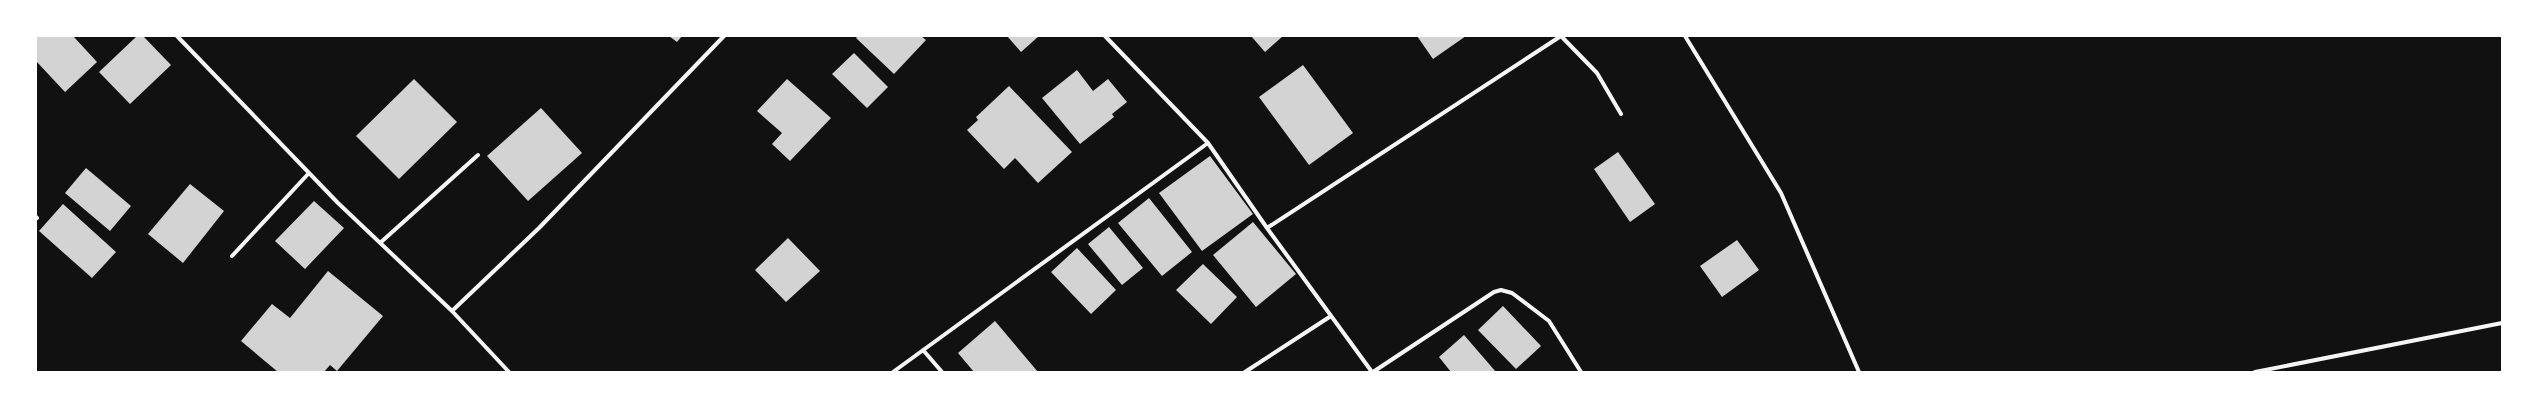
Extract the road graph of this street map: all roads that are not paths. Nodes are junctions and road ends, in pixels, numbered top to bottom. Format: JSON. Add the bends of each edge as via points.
{"nodes":[{"id":1,"x":177,"y":36,"type":"edge"},
{"id":2,"x":724,"y":36,"type":"edge"},
{"id":3,"x":1104,"y":36,"type":"edge"},
{"id":4,"x":1561,"y":36,"type":"edge"},
{"id":5,"x":1685,"y":36,"type":"edge"},
{"id":6,"x":1621,"y":114,"type":"dead end"},
{"id":7,"x":1208,"y":142,"type":"junction"},
{"id":8,"x":478,"y":155,"type":"dead end"},
{"id":9,"x":309,"y":172,"type":"junction"},
{"id":10,"x":1267,"y":228,"type":"junction"},
{"id":11,"x":380,"y":243,"type":"junction"},
{"id":12,"x":232,"y":256,"type":"dead end"},
{"id":13,"x":452,"y":312,"type":"junction"},
{"id":14,"x":1331,"y":316,"type":"junction"},
{"id":15,"x":2502,"y":323,"type":"edge"},
{"id":16,"x":923,"y":350,"type":"junction"},
{"id":17,"x":508,"y":372,"type":"edge"},
{"id":18,"x":893,"y":372,"type":"edge"},
{"id":19,"x":942,"y":372,"type":"edge"},
{"id":20,"x":1245,"y":372,"type":"edge"},
{"id":21,"x":1372,"y":372,"type":"edge"},
{"id":22,"x":1581,"y":372,"type":"edge"},
{"id":23,"x":1859,"y":372,"type":"edge"},
{"id":24,"x":2255,"y":372,"type":"edge"}],
"edges":[{"from":1,"to":9,"type":"street"},
{"from":2,"to":13,"type":"street","via":[[539,228]]},
{"from":3,"to":7,"type":"street"},
{"from":4,"to":6,"type":"street","via":[[1597,73]]},
{"from":4,"to":10,"type":"street"},
{"from":5,"to":23,"type":"street","via":[[1781,193]]},
{"from":7,"to":10,"type":"street"},
{"from":7,"to":16,"type":"street"},
{"from":8,"to":11,"type":"street"},
{"from":9,"to":11,"type":"street"},
{"from":9,"to":12,"type":"street"},
{"from":10,"to":14,"type":"street"},
{"from":11,"to":13,"type":"street"},
{"from":13,"to":17,"type":"street"},
{"from":14,"to":20,"type":"street"},
{"from":14,"to":21,"type":"street"},
{"from":15,"to":24,"type":"street"},
{"from":16,"to":18,"type":"street"},
{"from":16,"to":19,"type":"street"},
{"from":21,"to":22,"type":"street","via":[[1494,292],[1501,290],[1512,293],[1549,321]]}]}
